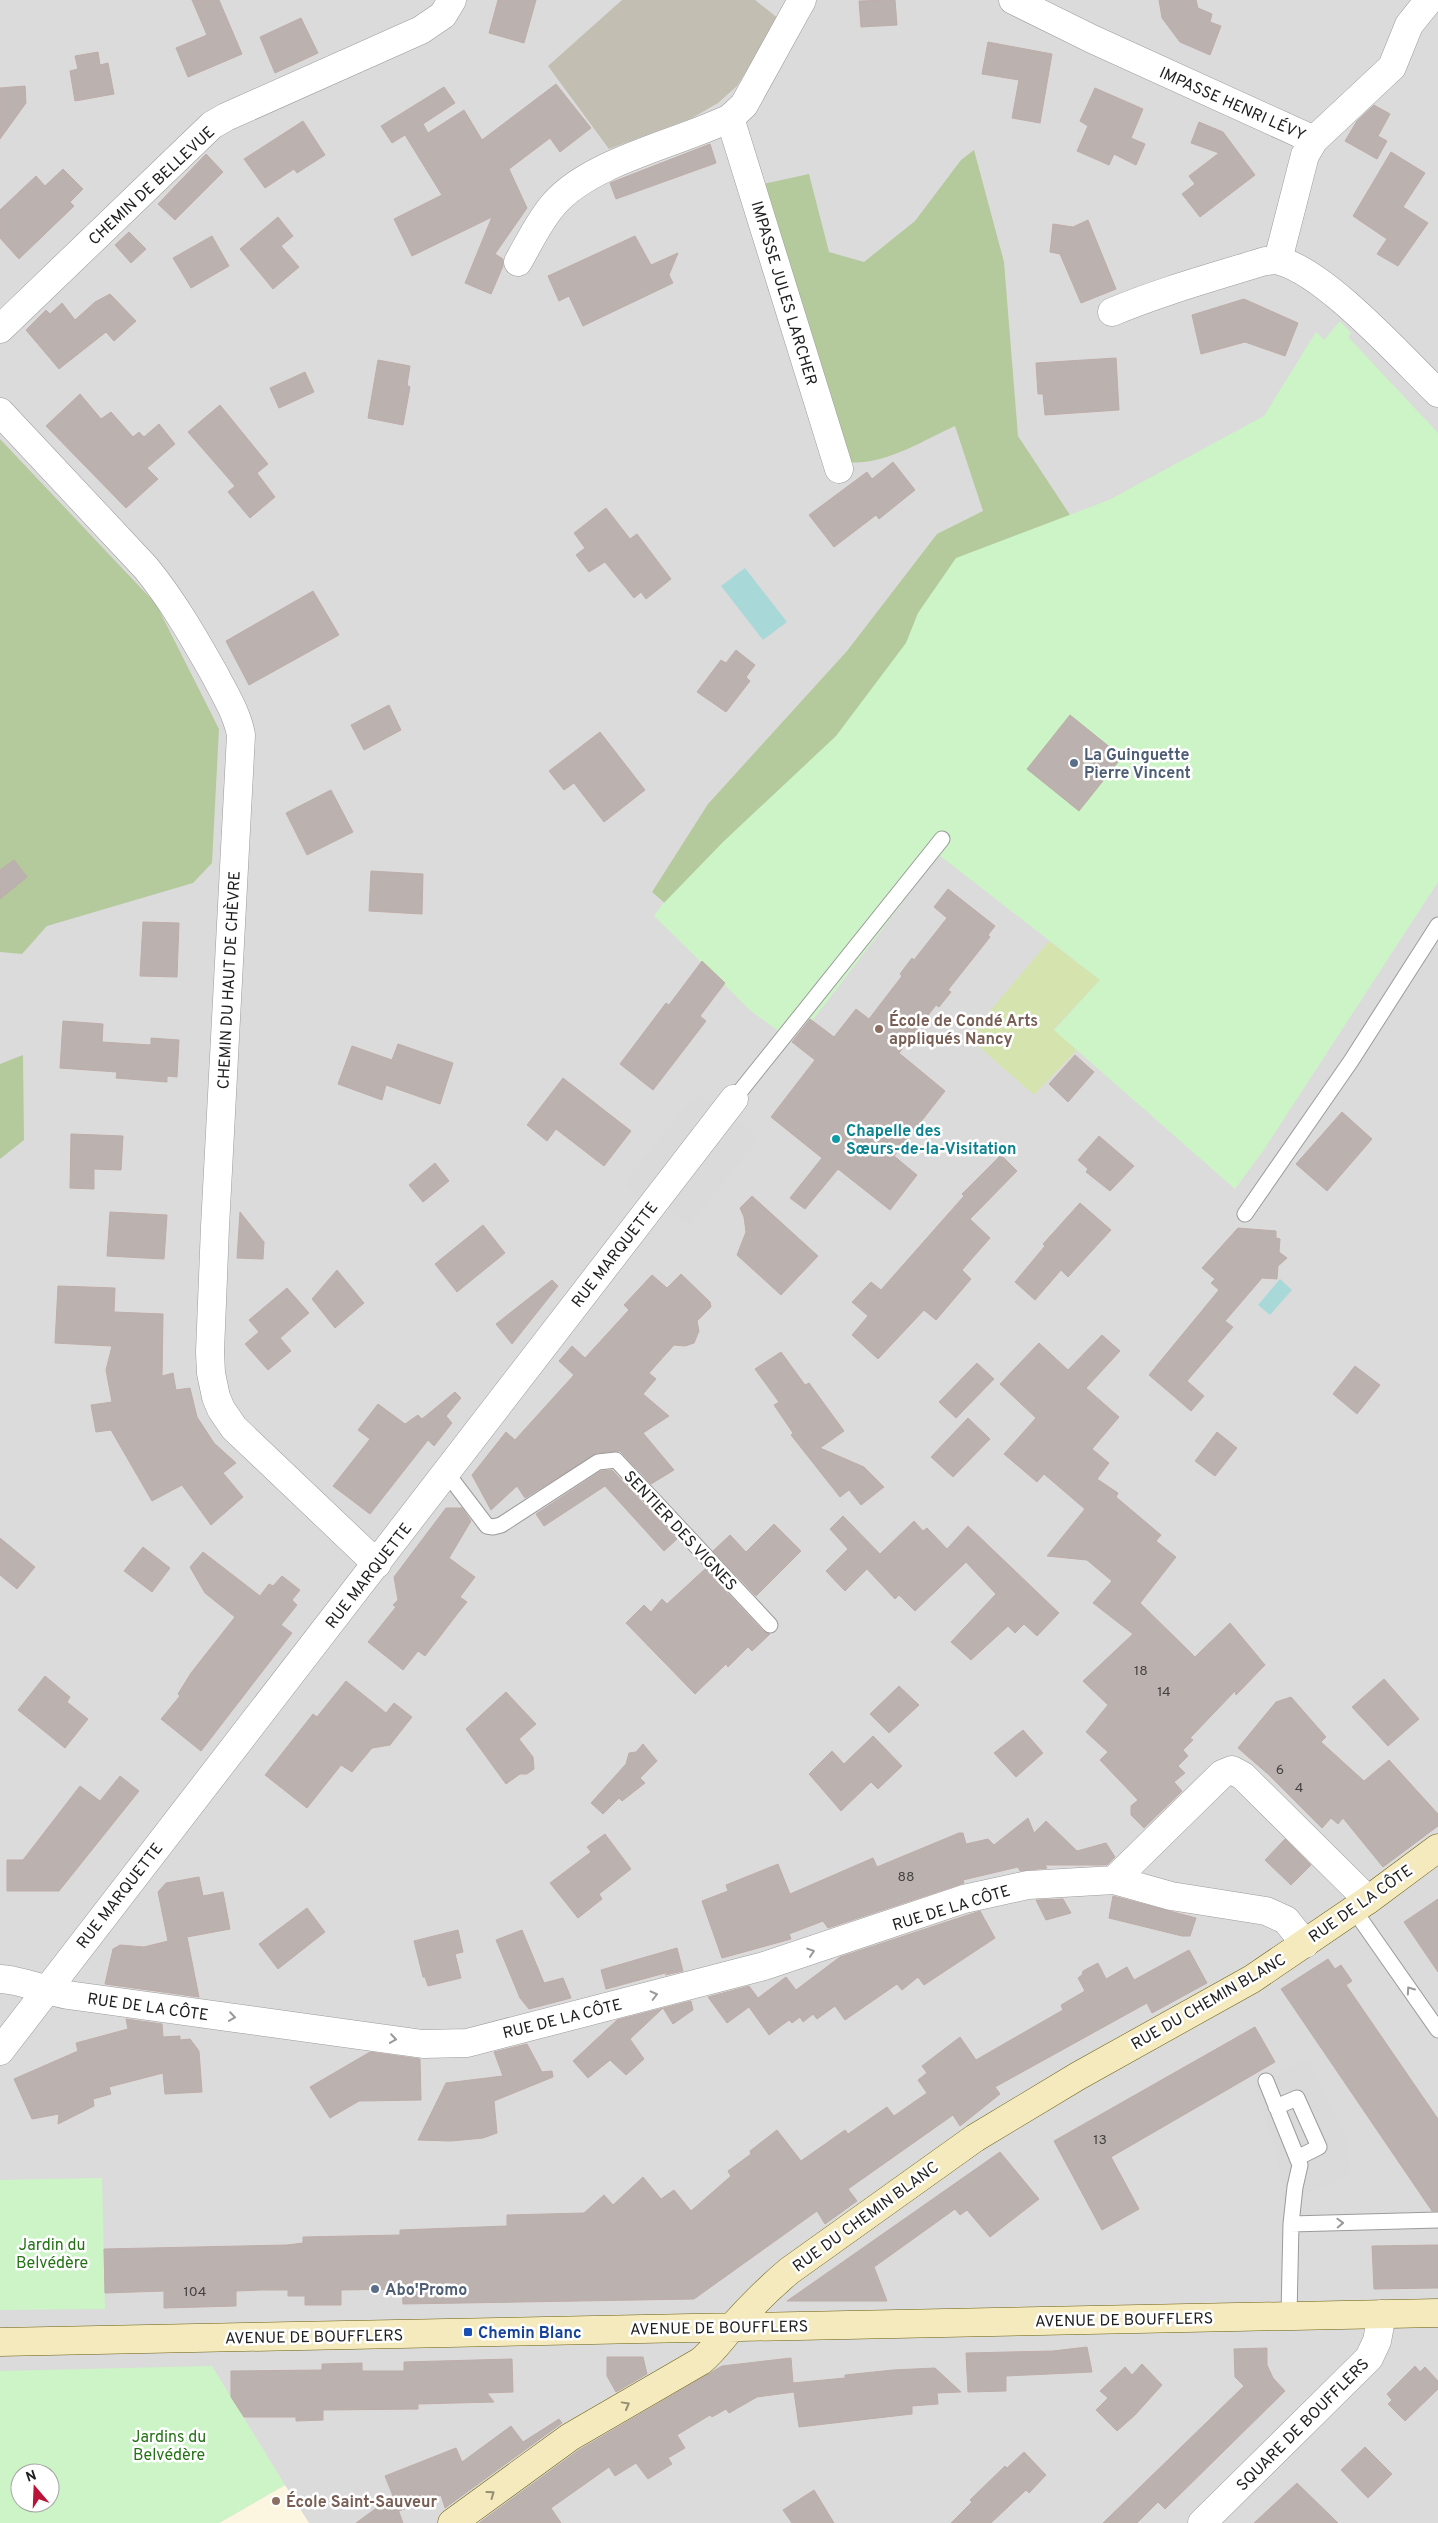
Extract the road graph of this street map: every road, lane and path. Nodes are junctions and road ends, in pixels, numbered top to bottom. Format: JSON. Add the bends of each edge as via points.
{"nodes":[{"id":1,"x":452,"y":0,"type":"edge"},
{"id":2,"x":802,"y":0,"type":"edge"},
{"id":3,"x":1013,"y":0,"type":"edge"},
{"id":4,"x":1429,"y":0,"type":"edge"},
{"id":5,"x":730,"y":118,"type":"junction"},
{"id":6,"x":1314,"y":140,"type":"junction"},
{"id":7,"x":1278,"y":260,"type":"junction"},
{"id":8,"x":518,"y":262,"type":"dead end"},
{"id":9,"x":1112,"y":312,"type":"dead end"},
{"id":10,"x":0,"y":329,"type":"edge"},
{"id":11,"x":1438,"y":393,"type":"edge"},
{"id":12,"x":0,"y":412,"type":"edge"},
{"id":13,"x":839,"y":469,"type":"dead end"},
{"id":14,"x":942,"y":838,"type":"dead end"},
{"id":15,"x":1438,"y":925,"type":"edge"},
{"id":16,"x":734,"y":1098,"type":"joint"},
{"id":17,"x":1245,"y":1214,"type":"dead end"},
{"id":18,"x":446,"y":1472,"type":"junction"},
{"id":19,"x":378,"y":1564,"type":"junction"},
{"id":20,"x":770,"y":1625,"type":"dead end"},
{"id":21,"x":1438,"y":1848,"type":"edge"},
{"id":22,"x":1114,"y":1880,"type":"junction"},
{"id":23,"x":1361,"y":1905,"type":"junction"},
{"id":24,"x":1305,"y":1944,"type":"junction"},
{"id":25,"x":0,"y":1980,"type":"edge"},
{"id":26,"x":45,"y":1991,"type":"junction"},
{"id":27,"x":1438,"y":2030,"type":"edge"},
{"id":28,"x":0,"y":2051,"type":"edge"},
{"id":29,"x":1266,"y":2081,"type":"dead end"},
{"id":30,"x":1276,"y":2107,"type":"junction"},
{"id":31,"x":1296,"y":2158,"type":"junction"},
{"id":32,"x":1438,"y":2220,"type":"edge"},
{"id":33,"x":1291,"y":2224,"type":"junction"},
{"id":34,"x":1438,"y":2313,"type":"edge"},
{"id":35,"x":1382,"y":2314,"type":"junction"},
{"id":36,"x":1288,"y":2316,"type":"junction"},
{"id":37,"x":731,"y":2328,"type":"junction"},
{"id":38,"x":0,"y":2342,"type":"edge"},
{"id":39,"x":452,"y":2523,"type":"edge"},
{"id":40,"x":1202,"y":2523,"type":"edge"}],
"edges":[{"from":1,"to":10,"type":"street","name":"CHEMIN DE BELLEVUE","via":[[443,15],[421,30],[212,126]]},
{"from":2,"to":5,"type":"street","via":[[744,105]]},
{"from":3,"to":6,"type":"street","name":"IMPASSE HENRI LÉVY"},
{"from":4,"to":6,"type":"street","name":"IMPASSE HENRI LÉVY","via":[[1409,25],[1392,67]]},
{"from":5,"to":8,"type":"street","via":[[604,169],[566,193],[554,204]]},
{"from":5,"to":13,"type":"street","name":"IMPASSE JULES LARCHER"},
{"from":6,"to":7,"type":"street","via":[[1305,156]]},
{"from":7,"to":9,"type":"street","via":[[1188,284]]},
{"from":7,"to":11,"type":"street","via":[[1318,281]]},
{"from":12,"to":19,"type":"street","name":"CHEMIN DU HAUT DE CHÈVRE","via":[[164,590],[201,650],[239,725],[215,1227],[210,1352],[212,1380],[221,1409],[247,1443]]},
{"from":14,"to":16,"type":"lane"},
{"from":15,"to":17,"type":"lane","via":[[1351,1061]]},
{"from":16,"to":18,"type":"street","name":"RUE MARQUETTE"},
{"from":18,"to":19,"type":"street","name":"RUE MARQUETTE"},
{"from":18,"to":20,"type":"lane","name":"SENTIER DES VIGNES","via":[[486,1526],[493,1527],[501,1525],[598,1462],[616,1460]]},
{"from":19,"to":26,"type":"street","name":"RUE MARQUETTE"},
{"from":21,"to":23,"type":"street","name":"RUE DE LA CÔTE"},
{"from":22,"to":23,"type":"street","via":[[1222,1774],[1232,1770],[1243,1776]]},
{"from":22,"to":24,"type":"street","name":"RUE DE LA CÔTE","via":[[1171,1896],[1266,1911],[1286,1920]]},
{"from":26,"to":22,"type":"street","name":"RUE DE LA CÔTE","one_way":true,"via":[[423,2044],[467,2043],[764,1966],[995,1891],[1028,1885]]},
{"from":23,"to":24,"type":"street","name":"RUE DE LA CÔTE"},
{"from":27,"to":23,"type":"lane","one_way":true},
{"from":24,"to":37,"type":"street","name":"RUE DU CHEMIN BLANC","via":[[975,2138],[789,2271]]},
{"from":25,"to":26,"type":"street","name":"RUE DE LA CÔTE","via":[[12,1980]]},
{"from":26,"to":28,"type":"street","name":"RUE MARQUETTE"},
{"from":29,"to":30,"type":"lane"},
{"from":30,"to":31,"type":"lane"},
{"from":30,"to":31,"type":"lane","via":[[1297,2098],[1319,2148]]},
{"from":31,"to":33,"type":"lane","via":[[1300,2165]]},
{"from":33,"to":32,"type":"lane","one_way":true},
{"from":33,"to":36,"type":"lane"},
{"from":34,"to":35,"type":"street","name":"AVENUE DE BOUFFLERS"},
{"from":35,"to":36,"type":"street","name":"AVENUE DE BOUFFLERS"},
{"from":35,"to":40,"type":"street","name":"SQUARE DE BOUFFLERS","via":[[1377,2341],[1369,2358]]},
{"from":36,"to":37,"type":"street","name":"AVENUE DE BOUFFLERS"},
{"from":37,"to":38,"type":"street","name":"AVENUE DE BOUFFLERS"},
{"from":39,"to":37,"type":"street","name":"RUE DU CHEMIN BLANC","one_way":true,"via":[[570,2437],[701,2361]]}]}
